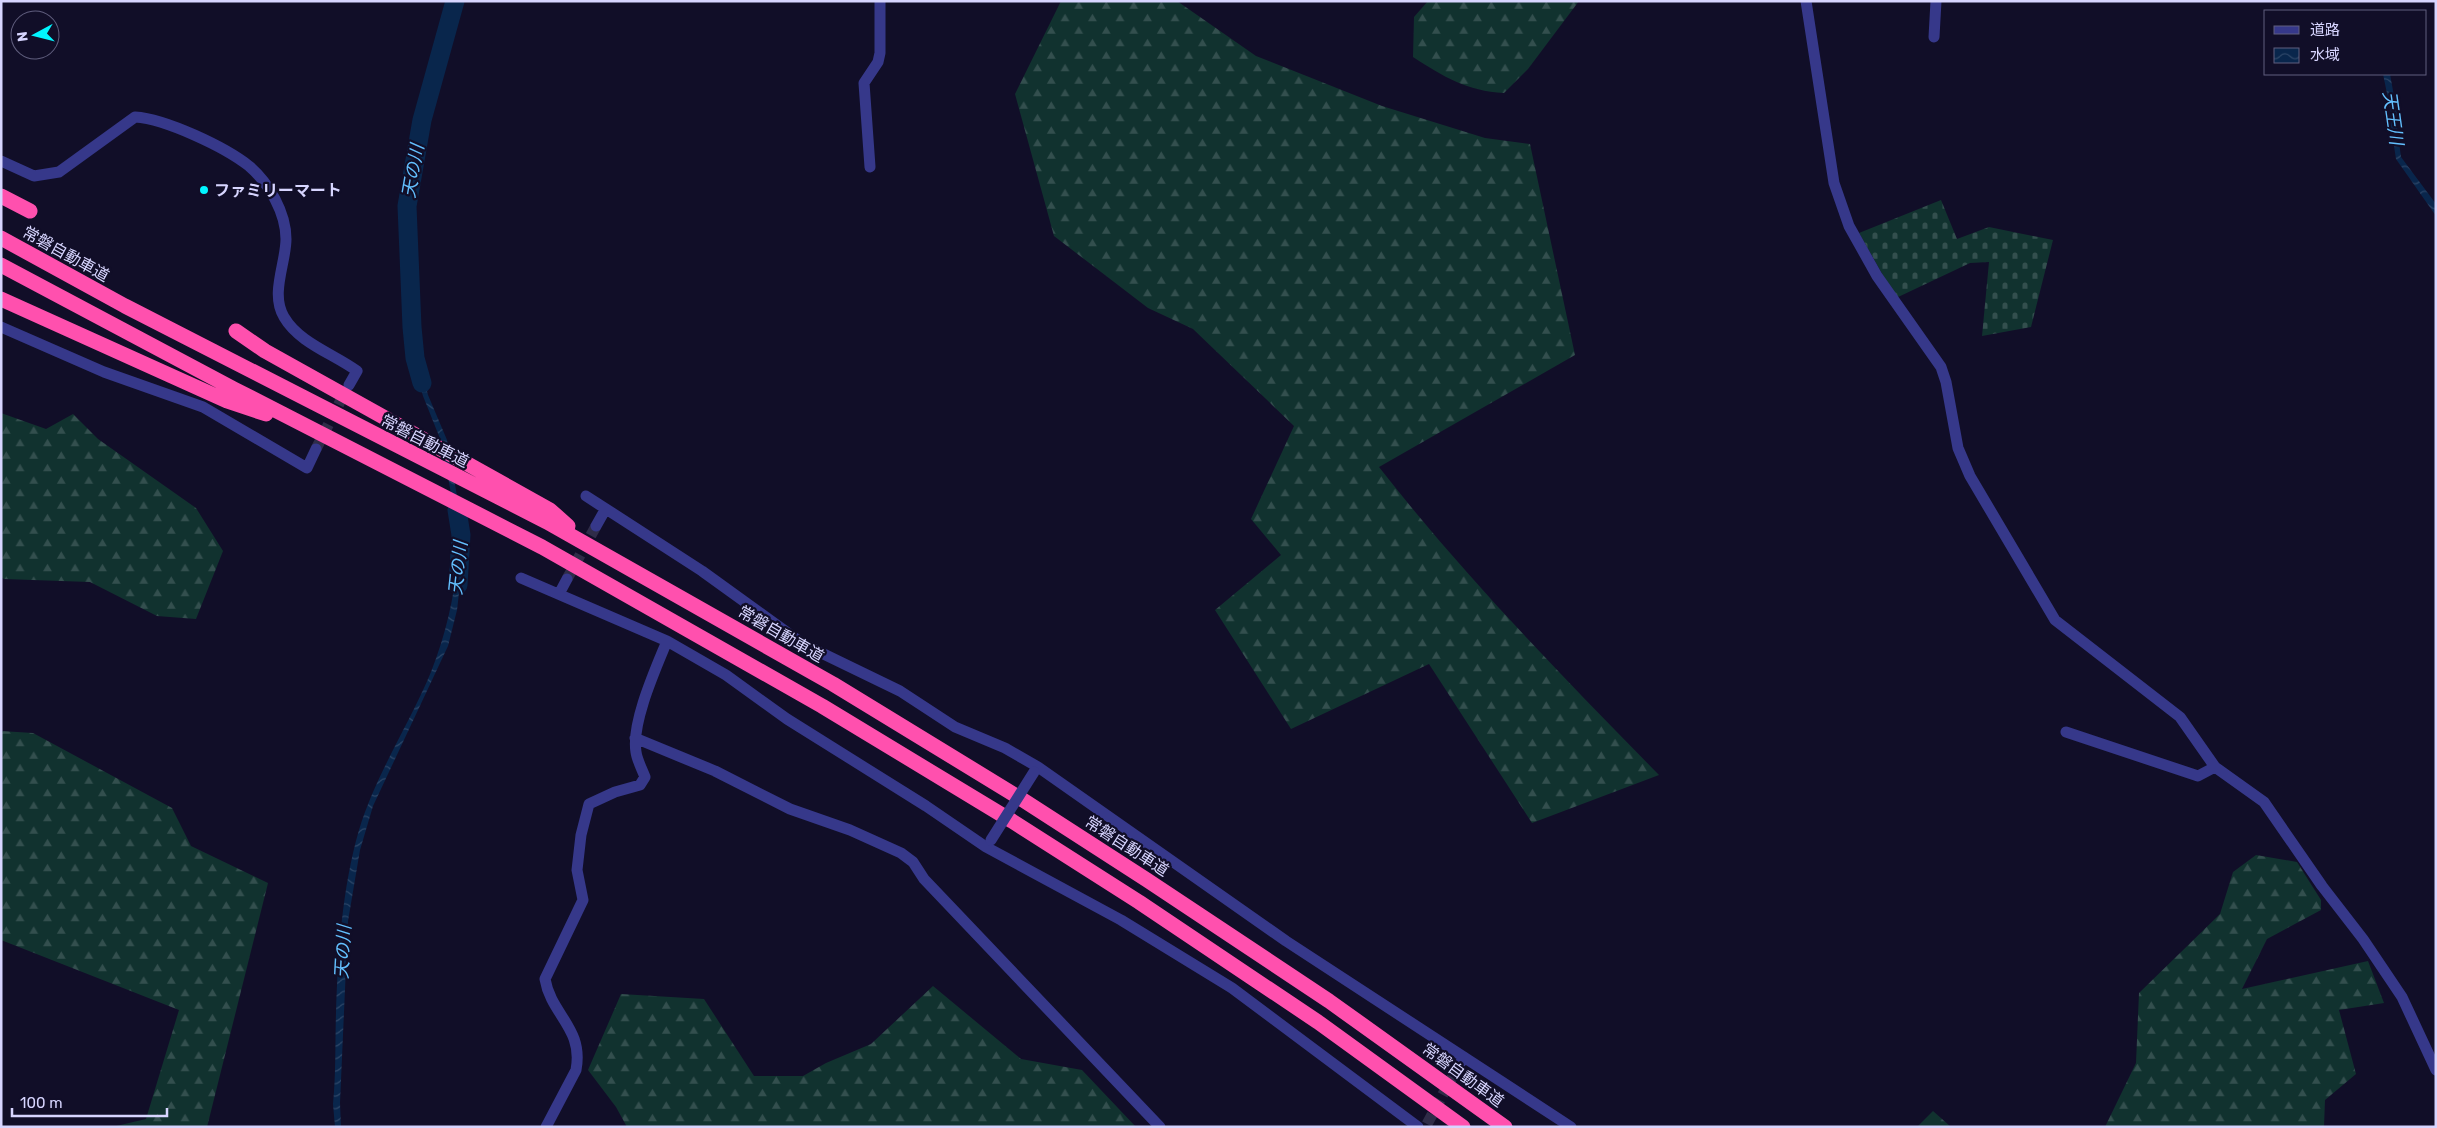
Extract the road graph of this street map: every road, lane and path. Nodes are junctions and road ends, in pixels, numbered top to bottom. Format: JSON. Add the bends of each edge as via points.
{"nodes":[{"id":1,"x":880,"y":1,"type":"edge"},
{"id":2,"x":1806,"y":1,"type":"edge"},
{"id":3,"x":1936,"y":1,"type":"edge"},
{"id":4,"x":1934,"y":37,"type":"dead end"},
{"id":5,"x":1,"y":161,"type":"edge"},
{"id":6,"x":870,"y":167,"type":"dead end"},
{"id":7,"x":1,"y":196,"type":"edge"},
{"id":8,"x":30,"y":211,"type":"dead end"},
{"id":9,"x":1,"y":238,"type":"edge"},
{"id":10,"x":1,"y":265,"type":"edge"},
{"id":11,"x":1,"y":299,"type":"edge"},
{"id":12,"x":1,"y":326,"type":"edge"},
{"id":13,"x":236,"y":331,"type":"dead end"},
{"id":14,"x":349,"y":385,"type":"tunnel mouth"},
{"id":15,"x":315,"y":430,"type":"junction"},
{"id":16,"x":316,"y":449,"type":"tunnel mouth"},
{"id":17,"x":586,"y":496,"type":"dead end"},
{"id":18,"x":605,"y":510,"type":"junction"},
{"id":19,"x":596,"y":526,"type":"tunnel mouth"},
{"id":20,"x":596,"y":549,"type":"junction"},
{"id":21,"x":521,"y":578,"type":"dead end"},
{"id":22,"x":567,"y":579,"type":"tunnel mouth"},
{"id":23,"x":559,"y":594,"type":"junction"},
{"id":24,"x":667,"y":641,"type":"junction"},
{"id":25,"x":2066,"y":732,"type":"dead end"},
{"id":26,"x":635,"y":738,"type":"junction"},
{"id":27,"x":2215,"y":766,"type":"junction"},
{"id":28,"x":1036,"y":769,"type":"junction"},
{"id":29,"x":989,"y":844,"type":"junction"},
{"id":30,"x":1464,"y":1057,"type":"junction"},
{"id":31,"x":2436,"y":1070,"type":"edge"},
{"id":32,"x":1455,"y":1072,"type":"tunnel mouth"},
{"id":33,"x":1423,"y":1126,"type":"edge"},
{"id":34,"x":546,"y":1127,"type":"edge"},
{"id":35,"x":1160,"y":1127,"type":"edge"},
{"id":36,"x":1463,"y":1127,"type":"edge"},
{"id":37,"x":1505,"y":1127,"type":"edge"},
{"id":38,"x":1571,"y":1127,"type":"edge"}],
"edges":[{"from":1,"to":6,"type":"street","via":[[880,53],[864,83]]},
{"from":2,"to":27,"type":"street","via":[[1834,183],[1850,226],[1877,276],[1941,367],[1958,448],[1970,476],[2055,620],[2180,717]]},
{"from":3,"to":4,"type":"street"},
{"from":5,"to":14,"type":"street","via":[[34,176],[59,172],[135,117],[198,136],[250,167],[271,193],[285,224],[279,292],[284,317],[292,328],[311,342],[357,370]]},
{"from":7,"to":8,"type":"highway"},
{"from":9,"to":20,"type":"highway","name":"常磐自動車道","via":[[125,306]]},
{"from":10,"to":15,"type":"highway","via":[[123,332]]},
{"from":11,"to":15,"type":"highway","via":[[227,401]]},
{"from":12,"to":16,"type":"street","via":[[104,372],[203,407],[307,468]]},
{"from":13,"to":20,"type":"highway","via":[[265,351],[550,510]]},
{"from":15,"to":36,"type":"highway","via":[[542,548],[814,701],[1012,821],[1318,1022]]},
{"from":17,"to":18,"type":"street"},
{"from":18,"to":19,"type":"street"},
{"from":18,"to":28,"type":"street","via":[[702,571],[803,644],[900,691],[955,727],[1005,748]]},
{"from":20,"to":37,"type":"highway","name":"常磐自動車道","via":[[833,684],[1023,800],[1329,1000]]},
{"from":21,"to":23,"type":"street"},
{"from":22,"to":23,"type":"street"},
{"from":23,"to":24,"type":"street"},
{"from":24,"to":26,"type":"street","via":[[645,698]]},
{"from":24,"to":29,"type":"street","via":[[726,675],[787,719]]},
{"from":25,"to":27,"type":"street","via":[[2198,776]]},
{"from":26,"to":34,"type":"street","via":[[636,752],[645,777],[640,785],[589,804],[577,870],[583,900],[545,979],[547,990],[577,1041],[578,1061]]},
{"from":26,"to":35,"type":"street","via":[[715,771],[790,809],[850,830],[901,853],[913,862],[924,879]]},
{"from":27,"to":31,"type":"street","via":[[2252,792],[2274,814],[2402,997]]},
{"from":28,"to":29,"type":"street","bridge":true},
{"from":28,"to":30,"type":"street","via":[[1286,941]]},
{"from":29,"to":33,"type":"street","via":[[1232,988]]},
{"from":30,"to":32,"type":"street"},
{"from":30,"to":38,"type":"street"}]}
